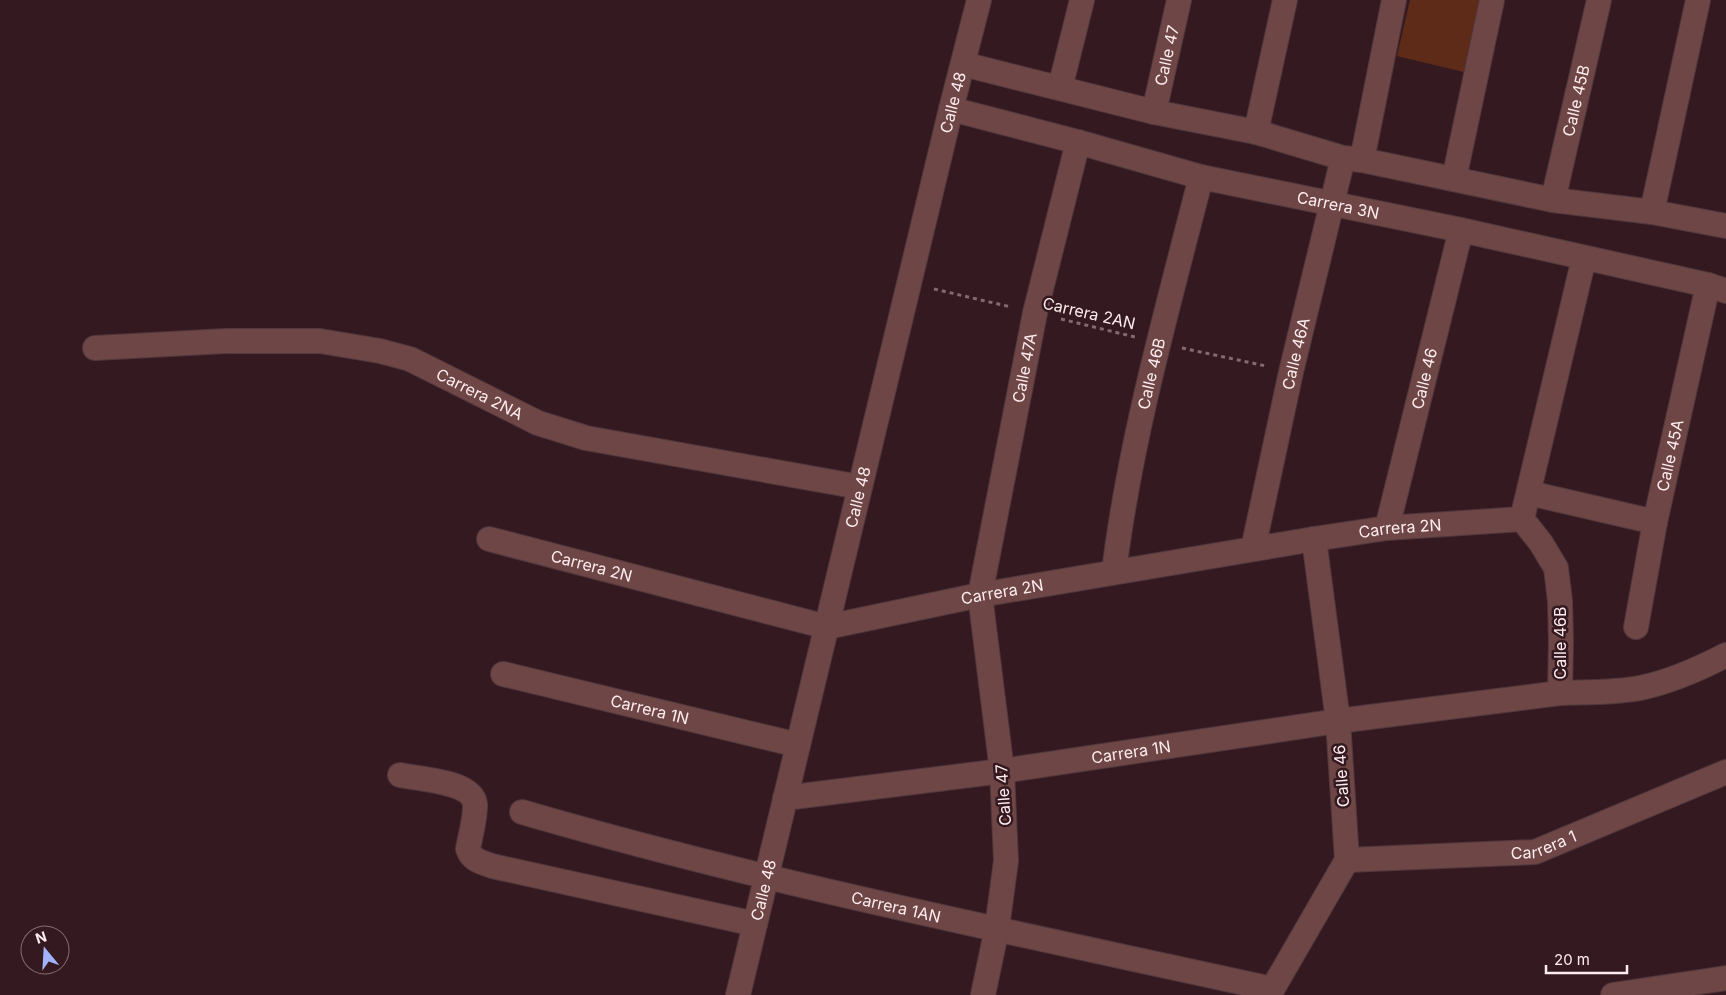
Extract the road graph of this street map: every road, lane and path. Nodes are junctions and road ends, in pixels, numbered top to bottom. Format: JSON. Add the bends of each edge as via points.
{"nodes":[{"id":1,"x":979,"y":0,"type":"edge"},
{"id":2,"x":1082,"y":0,"type":"edge"},
{"id":3,"x":1179,"y":0,"type":"edge"},
{"id":4,"x":1286,"y":0,"type":"edge"},
{"id":5,"x":1394,"y":0,"type":"edge"},
{"id":6,"x":1492,"y":0,"type":"edge"},
{"id":7,"x":1599,"y":0,"type":"edge"},
{"id":8,"x":1698,"y":0,"type":"edge"},
{"id":9,"x":963,"y":64,"type":"junction"},
{"id":10,"x":1060,"y":88,"type":"junction"},
{"id":11,"x":952,"y":110,"type":"junction"},
{"id":12,"x":1154,"y":112,"type":"junction"},
{"id":13,"x":1256,"y":132,"type":"junction"},
{"id":14,"x":1078,"y":142,"type":"junction"},
{"id":15,"x":1352,"y":159,"type":"junction"},
{"id":16,"x":1201,"y":177,"type":"junction"},
{"id":17,"x":1454,"y":179,"type":"junction"},
{"id":18,"x":1553,"y":200,"type":"junction"},
{"id":19,"x":1332,"y":204,"type":"junction"},
{"id":20,"x":1652,"y":212,"type":"junction"},
{"id":21,"x":1726,"y":226,"type":"edge"},
{"id":22,"x":1461,"y":230,"type":"junction"},
{"id":23,"x":1584,"y":258,"type":"junction"},
{"id":24,"x":910,"y":284,"type":"junction"},
{"id":25,"x":1717,"y":288,"type":"edge"},
{"id":26,"x":1035,"y":313,"type":"junction"},
{"id":27,"x":1158,"y":342,"type":"junction"},
{"id":28,"x":95,"y":348,"type":"dead end"},
{"id":29,"x":1292,"y":372,"type":"junction"},
{"id":30,"x":860,"y":487,"type":"junction"},
{"id":31,"x":1529,"y":493,"type":"junction"},
{"id":32,"x":1522,"y":519,"type":"junction"},
{"id":33,"x":1655,"y":522,"type":"junction"},
{"id":34,"x":1387,"y":528,"type":"junction"},
{"id":35,"x":489,"y":539,"type":"dead end"},
{"id":36,"x":1314,"y":539,"type":"junction"},
{"id":37,"x":1253,"y":549,"type":"junction"},
{"id":38,"x":1114,"y":572,"type":"junction"},
{"id":39,"x":980,"y":595,"type":"junction"},
{"id":40,"x":827,"y":627,"type":"junction"},
{"id":41,"x":1636,"y":628,"type":"dead end"},
{"id":42,"x":1726,"y":655,"type":"edge"},
{"id":43,"x":503,"y":674,"type":"dead end"},
{"id":44,"x":1560,"y":693,"type":"junction"},
{"id":45,"x":1477,"y":705,"type":"joint"},
{"id":46,"x":1338,"y":721,"type":"junction"},
{"id":47,"x":798,"y":745,"type":"junction"},
{"id":48,"x":1002,"y":771,"type":"junction"},
{"id":49,"x":1726,"y":772,"type":"edge"},
{"id":50,"x":400,"y":775,"type":"dead end"},
{"id":51,"x":785,"y":798,"type":"junction"},
{"id":52,"x":522,"y":812,"type":"dead end"},
{"id":53,"x":1347,"y":860,"type":"junction"},
{"id":54,"x":766,"y":878,"type":"junction"},
{"id":55,"x":755,"y":924,"type":"junction"},
{"id":56,"x":998,"y":928,"type":"junction"},
{"id":57,"x":1726,"y":978,"type":"edge"},
{"id":58,"x":1271,"y":992,"type":"edge"},
{"id":59,"x":738,"y":995,"type":"edge"},
{"id":60,"x":983,"y":995,"type":"edge"},
{"id":61,"x":1613,"y":995,"type":"edge"}],
"edges":[{"from":1,"to":9,"type":"street","name":"Calle 48"},
{"from":2,"to":10,"type":"street"},
{"from":3,"to":12,"type":"street","name":"Calle 47"},
{"from":4,"to":13,"type":"street"},
{"from":5,"to":15,"type":"street","name":"Calle 46A"},
{"from":6,"to":17,"type":"street"},
{"from":7,"to":18,"type":"street","name":"Calle 45B"},
{"from":8,"to":20,"type":"street"},
{"from":9,"to":10,"type":"street"},
{"from":9,"to":11,"type":"street","name":"Calle 48"},
{"from":10,"to":12,"type":"street"},
{"from":11,"to":14,"type":"street","name":"Carrera 3N"},
{"from":11,"to":24,"type":"street","name":"Calle 48"},
{"from":12,"to":13,"type":"street"},
{"from":13,"to":15,"type":"street"},
{"from":14,"to":16,"type":"street","name":"Carrera 3N"},
{"from":14,"to":26,"type":"street","name":"Calle 47A"},
{"from":15,"to":17,"type":"street"},
{"from":15,"to":19,"type":"street","name":"Calle 46A"},
{"from":16,"to":19,"type":"street","name":"Carrera 3N"},
{"from":16,"to":27,"type":"street","name":"Calle 46B"},
{"from":17,"to":18,"type":"street"},
{"from":18,"to":20,"type":"street"},
{"from":19,"to":22,"type":"street","name":"Carrera 3N"},
{"from":19,"to":29,"type":"street","name":"Calle 46A"},
{"from":20,"to":21,"type":"street"},
{"from":22,"to":23,"type":"street","name":"Carrera 3N"},
{"from":22,"to":34,"type":"street","name":"Calle 46"},
{"from":23,"to":25,"type":"street","name":"Carrera 3N"},
{"from":23,"to":31,"type":"street"},
{"from":24,"to":26,"type":"path","name":"Carrera 2AN"},
{"from":24,"to":30,"type":"street","name":"Calle 48"},
{"from":25,"to":33,"type":"street","name":"Calle 45A"},
{"from":26,"to":27,"type":"path","name":"Carrera 2AN"},
{"from":26,"to":39,"type":"street","name":"Calle 47A"},
{"from":27,"to":29,"type":"path","name":"Carrera 2AN"},
{"from":27,"to":38,"type":"street","name":"Calle 46B","via":[[1120,517]]},
{"from":28,"to":30,"type":"street","name":"Carrera 2NA","via":[[320,340],[410,360],[538,423],[586,438]]},
{"from":29,"to":37,"type":"street","name":"Calle 46A"},
{"from":30,"to":40,"type":"street","name":"Calle 48"},
{"from":31,"to":32,"type":"street"},
{"from":31,"to":33,"type":"street"},
{"from":32,"to":34,"type":"street","name":"Carrera 2N"},
{"from":32,"to":44,"type":"street","name":"Calle 46B","via":[[1556,568],[1560,601]]},
{"from":33,"to":41,"type":"street","name":"Calle 45A"},
{"from":34,"to":36,"type":"street","name":"Carrera 2N"},
{"from":35,"to":40,"type":"street","name":"Carrera 2N"},
{"from":36,"to":37,"type":"street","name":"Carrera 2N"},
{"from":36,"to":46,"type":"street","name":"Calle 46"},
{"from":37,"to":38,"type":"street","name":"Carrera 2N"},
{"from":38,"to":39,"type":"street","name":"Carrera 2N"},
{"from":39,"to":40,"type":"street","name":"Carrera 2N"},
{"from":39,"to":48,"type":"street","name":"Calle 47"},
{"from":40,"to":47,"type":"street","name":"Calle 48"},
{"from":42,"to":44,"type":"street","via":[[1685,674],[1640,688]]},
{"from":43,"to":47,"type":"street","name":"Carrera 1N"},
{"from":44,"to":45,"type":"street","name":"Calle 46B"},
{"from":45,"to":46,"type":"street","name":"Carrera 1N"},
{"from":46,"to":48,"type":"street","name":"Carrera 1N"},
{"from":46,"to":53,"type":"street","name":"Calle 46"},
{"from":47,"to":51,"type":"street","name":"Calle 48"},
{"from":48,"to":51,"type":"street","name":"Carrera 1N"},
{"from":48,"to":56,"type":"street","name":"Calle 47","via":[[1006,861]]},
{"from":49,"to":53,"type":"street","name":"Carrera 1","via":[[1535,852]]},
{"from":50,"to":55,"type":"street","via":[[454,785],[469,792],[475,805],[468,849],[478,861]]},
{"from":51,"to":54,"type":"street","name":"Calle 48"},
{"from":52,"to":54,"type":"street","name":"Carrera 1AN"},
{"from":53,"to":58,"type":"street"},
{"from":54,"to":55,"type":"street","name":"Calle 48"},
{"from":54,"to":56,"type":"street","name":"Carrera 1AN"},
{"from":55,"to":59,"type":"street","name":"Calle 48"},
{"from":56,"to":58,"type":"street","name":"Carrera 1AN"},
{"from":56,"to":60,"type":"street","name":"Calle 47"},
{"from":57,"to":61,"type":"street"}]}
